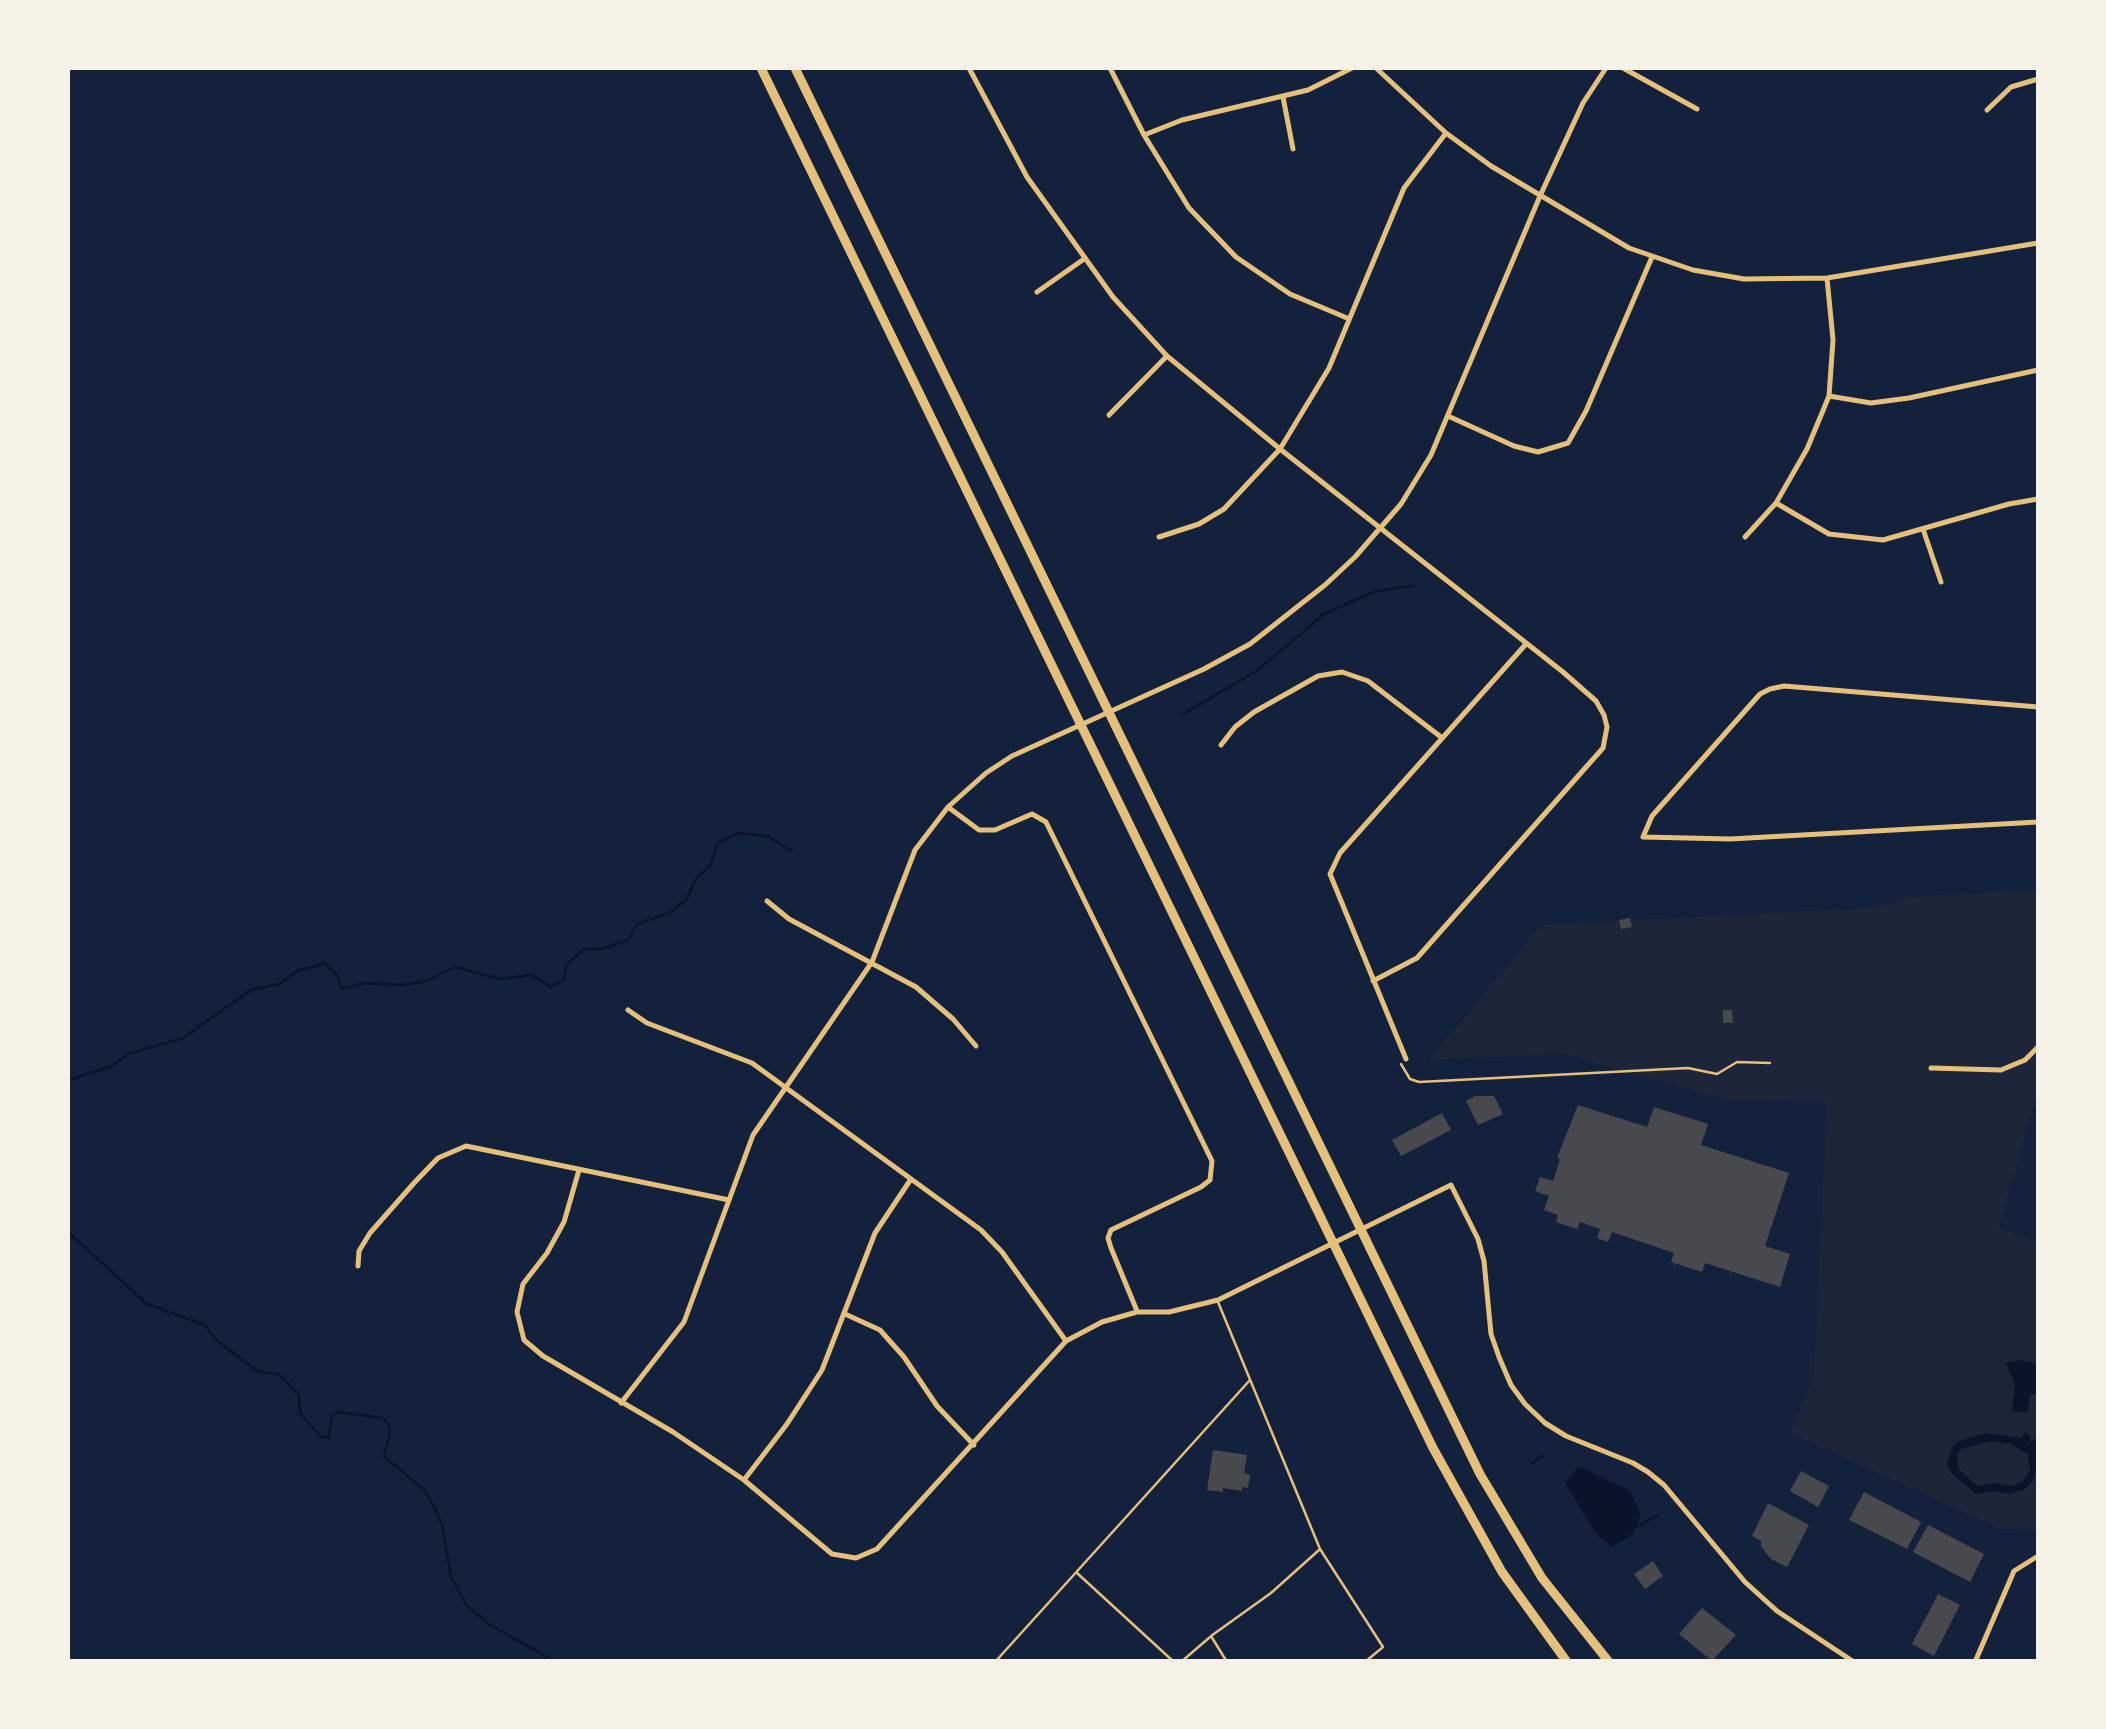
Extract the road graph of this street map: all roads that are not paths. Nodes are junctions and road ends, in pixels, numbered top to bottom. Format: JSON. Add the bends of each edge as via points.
{"nodes":[{"id":1,"x":761,"y":68,"type":"edge"},
{"id":2,"x":795,"y":68,"type":"edge"},
{"id":3,"x":969,"y":68,"type":"edge"},
{"id":4,"x":1110,"y":68,"type":"edge"},
{"id":5,"x":1352,"y":68,"type":"edge"},
{"id":6,"x":1376,"y":68,"type":"edge"},
{"id":7,"x":1606,"y":68,"type":"edge"},
{"id":8,"x":1623,"y":68,"type":"edge"},
{"id":9,"x":2038,"y":79,"type":"edge"},
{"id":10,"x":1283,"y":97,"type":"junction"},
{"id":11,"x":1697,"y":109,"type":"dead end"},
{"id":12,"x":1986,"y":110,"type":"dead end"},
{"id":13,"x":1446,"y":133,"type":"junction"},
{"id":14,"x":1144,"y":135,"type":"junction"},
{"id":15,"x":1294,"y":148,"type":"dead end"},
{"id":16,"x":1540,"y":196,"type":"junction"},
{"id":17,"x":2038,"y":242,"type":"edge"},
{"id":18,"x":1652,"y":257,"type":"junction"},
{"id":19,"x":1084,"y":259,"type":"junction"},
{"id":20,"x":1827,"y":278,"type":"junction"},
{"id":21,"x":1038,"y":292,"type":"dead end"},
{"id":22,"x":1348,"y":318,"type":"junction"},
{"id":23,"x":1167,"y":356,"type":"junction"},
{"id":24,"x":2038,"y":370,"type":"edge"},
{"id":25,"x":1829,"y":396,"type":"junction"},
{"id":26,"x":1109,"y":414,"type":"dead end"},
{"id":27,"x":1447,"y":416,"type":"junction"},
{"id":28,"x":1280,"y":450,"type":"junction"},
{"id":29,"x":2038,"y":499,"type":"edge"},
{"id":30,"x":1776,"y":503,"type":"junction"},
{"id":31,"x":1380,"y":529,"type":"junction"},
{"id":32,"x":1923,"y":529,"type":"junction"},
{"id":33,"x":1160,"y":537,"type":"dead end"},
{"id":34,"x":1745,"y":537,"type":"dead end"},
{"id":35,"x":1941,"y":582,"type":"dead end"},
{"id":36,"x":1526,"y":644,"type":"junction"},
{"id":37,"x":2038,"y":708,"type":"edge"},
{"id":38,"x":1109,"y":711,"type":"junction"},
{"id":39,"x":1080,"y":723,"type":"junction"},
{"id":40,"x":1442,"y":737,"type":"junction"},
{"id":41,"x":1220,"y":745,"type":"dead end"},
{"id":42,"x":948,"y":807,"type":"junction"},
{"id":43,"x":2038,"y":822,"type":"edge"},
{"id":44,"x":767,"y":901,"type":"dead end"},
{"id":45,"x":872,"y":962,"type":"junction"},
{"id":46,"x":1374,"y":981,"type":"junction"},
{"id":47,"x":628,"y":1010,"type":"dead end"},
{"id":48,"x":976,"y":1046,"type":"dead end"},
{"id":49,"x":2038,"y":1047,"type":"edge"},
{"id":50,"x":1404,"y":1061,"type":"road end"},
{"id":51,"x":1931,"y":1068,"type":"dead end"},
{"id":52,"x":788,"y":1086,"type":"junction"},
{"id":53,"x":578,"y":1170,"type":"junction"},
{"id":54,"x":911,"y":1178,"type":"junction"},
{"id":55,"x":729,"y":1200,"type":"junction"},
{"id":56,"x":1361,"y":1229,"type":"junction"},
{"id":57,"x":1333,"y":1243,"type":"junction"},
{"id":58,"x":358,"y":1266,"type":"dead end"},
{"id":59,"x":1218,"y":1300,"type":"junction"},
{"id":60,"x":1138,"y":1312,"type":"junction"},
{"id":61,"x":844,"y":1313,"type":"junction"},
{"id":62,"x":1066,"y":1341,"type":"junction"},
{"id":63,"x":1251,"y":1378,"type":"junction"},
{"id":64,"x":622,"y":1403,"type":"junction"},
{"id":65,"x":974,"y":1445,"type":"junction"},
{"id":66,"x":744,"y":1480,"type":"junction"},
{"id":67,"x":1320,"y":1549,"type":"junction"},
{"id":68,"x":2038,"y":1556,"type":"edge"},
{"id":69,"x":1076,"y":1572,"type":"junction"},
{"id":70,"x":1212,"y":1636,"type":"junction"},
{"id":71,"x":995,"y":1662,"type":"edge"},
{"id":72,"x":1174,"y":1662,"type":"edge"},
{"id":73,"x":1181,"y":1662,"type":"edge"},
{"id":74,"x":1227,"y":1662,"type":"edge"},
{"id":75,"x":1366,"y":1662,"type":"edge"},
{"id":76,"x":1567,"y":1662,"type":"edge"},
{"id":77,"x":1608,"y":1662,"type":"edge"},
{"id":78,"x":1854,"y":1662,"type":"edge"},
{"id":79,"x":1975,"y":1662,"type":"edge"}],
"edges":[{"from":1,"to":39,"type":"highway"},
{"from":2,"to":38,"type":"highway"},
{"from":3,"to":19,"type":"street","via":[[1026,177]]},
{"from":4,"to":14,"type":"street"},
{"from":5,"to":10,"type":"street"},
{"from":6,"to":13,"type":"street"},
{"from":7,"to":16,"type":"street"},
{"from":8,"to":11,"type":"street"},
{"from":9,"to":12,"type":"street","via":[[2011,88]]},
{"from":10,"to":14,"type":"street"},
{"from":10,"to":15,"type":"street"},
{"from":13,"to":16,"type":"street"},
{"from":13,"to":22,"type":"street","via":[[1404,188]]},
{"from":14,"to":22,"type":"street","via":[[1189,208],[1236,257],[1290,294]]},
{"from":16,"to":18,"type":"street"},
{"from":16,"to":27,"type":"street"},
{"from":17,"to":20,"type":"street"},
{"from":18,"to":20,"type":"street","via":[[1744,279]]},
{"from":18,"to":27,"type":"street","via":[[1568,442],[1538,452]]},
{"from":19,"to":21,"type":"street"},
{"from":19,"to":23,"type":"street"},
{"from":20,"to":25,"type":"street"},
{"from":22,"to":28,"type":"street","via":[[1329,368]]},
{"from":23,"to":26,"type":"street"},
{"from":23,"to":28,"type":"street"},
{"from":24,"to":25,"type":"street","via":[[1871,403]]},
{"from":25,"to":30,"type":"street"},
{"from":27,"to":31,"type":"street","via":[[1431,456]]},
{"from":28,"to":31,"type":"street"},
{"from":28,"to":33,"type":"street","via":[[1224,508]]},
{"from":29,"to":32,"type":"street"},
{"from":30,"to":32,"type":"street","via":[[1829,534],[1883,540]]},
{"from":30,"to":34,"type":"street"},
{"from":31,"to":36,"type":"street"},
{"from":31,"to":38,"type":"street","via":[[1325,586],[1250,644]]},
{"from":32,"to":35,"type":"street"},
{"from":36,"to":40,"type":"street"},
{"from":36,"to":46,"type":"street","via":[[1596,702],[1607,727],[1603,748],[1417,958]]},
{"from":37,"to":43,"type":"street","via":[[1784,686],[1760,694],[1652,816],[1643,837],[1730,839]]},
{"from":38,"to":39,"type":"street"},
{"from":38,"to":56,"type":"highway"},
{"from":39,"to":42,"type":"street","via":[[1012,756]]},
{"from":39,"to":57,"type":"highway"},
{"from":40,"to":41,"type":"street","via":[[1368,682],[1342,672],[1318,676],[1254,712]]},
{"from":40,"to":46,"type":"street","via":[[1340,853],[1330,874]]},
{"from":42,"to":45,"type":"street","via":[[915,850]]},
{"from":42,"to":60,"type":"street","via":[[979,830],[1032,814],[1046,822],[1212,1161],[1210,1180],[1201,1187],[1111,1230],[1111,1248]]},
{"from":44,"to":45,"type":"street","via":[[788,919]]},
{"from":45,"to":48,"type":"street","via":[[916,986]]},
{"from":45,"to":52,"type":"street"},
{"from":46,"to":50,"type":"street"},
{"from":47,"to":52,"type":"street"},
{"from":49,"to":51,"type":"street","via":[[2000,1070]]},
{"from":52,"to":54,"type":"street"},
{"from":52,"to":55,"type":"street","via":[[753,1135]]},
{"from":53,"to":55,"type":"street"},
{"from":53,"to":58,"type":"street","via":[[466,1146],[438,1158],[365,1242]]},
{"from":53,"to":64,"type":"street","via":[[564,1222],[523,1284],[517,1312],[524,1340]]},
{"from":54,"to":61,"type":"street","via":[[875,1233]]},
{"from":54,"to":62,"type":"street","via":[[991,1241]]},
{"from":55,"to":64,"type":"street","via":[[684,1322]]},
{"from":56,"to":57,"type":"street"},
{"from":56,"to":77,"type":"highway","via":[[1498,1506],[1552,1593]]},
{"from":56,"to":78,"type":"street","via":[[1450,1185],[1484,1261],[1498,1357],[1525,1404],[1566,1436],[1648,1472],[1745,1582]]},
{"from":57,"to":59,"type":"street"},
{"from":57,"to":76,"type":"highway","via":[[1475,1528]]},
{"from":59,"to":60,"type":"street"},
{"from":59,"to":63,"type":"lane"},
{"from":60,"to":62,"type":"street"},
{"from":61,"to":65,"type":"street","via":[[880,1330]]},
{"from":61,"to":66,"type":"street","via":[[822,1370]]},
{"from":62,"to":65,"type":"street"},
{"from":63,"to":67,"type":"lane"},
{"from":63,"to":69,"type":"lane"},
{"from":64,"to":66,"type":"street"},
{"from":65,"to":66,"type":"street","via":[[877,1549],[856,1558],[832,1554]]},
{"from":67,"to":70,"type":"lane"},
{"from":67,"to":75,"type":"lane","via":[[1383,1647]]},
{"from":68,"to":79,"type":"street","via":[[2014,1570]]},
{"from":69,"to":71,"type":"lane"},
{"from":69,"to":72,"type":"lane"},
{"from":70,"to":73,"type":"lane"},
{"from":70,"to":74,"type":"lane"}]}
